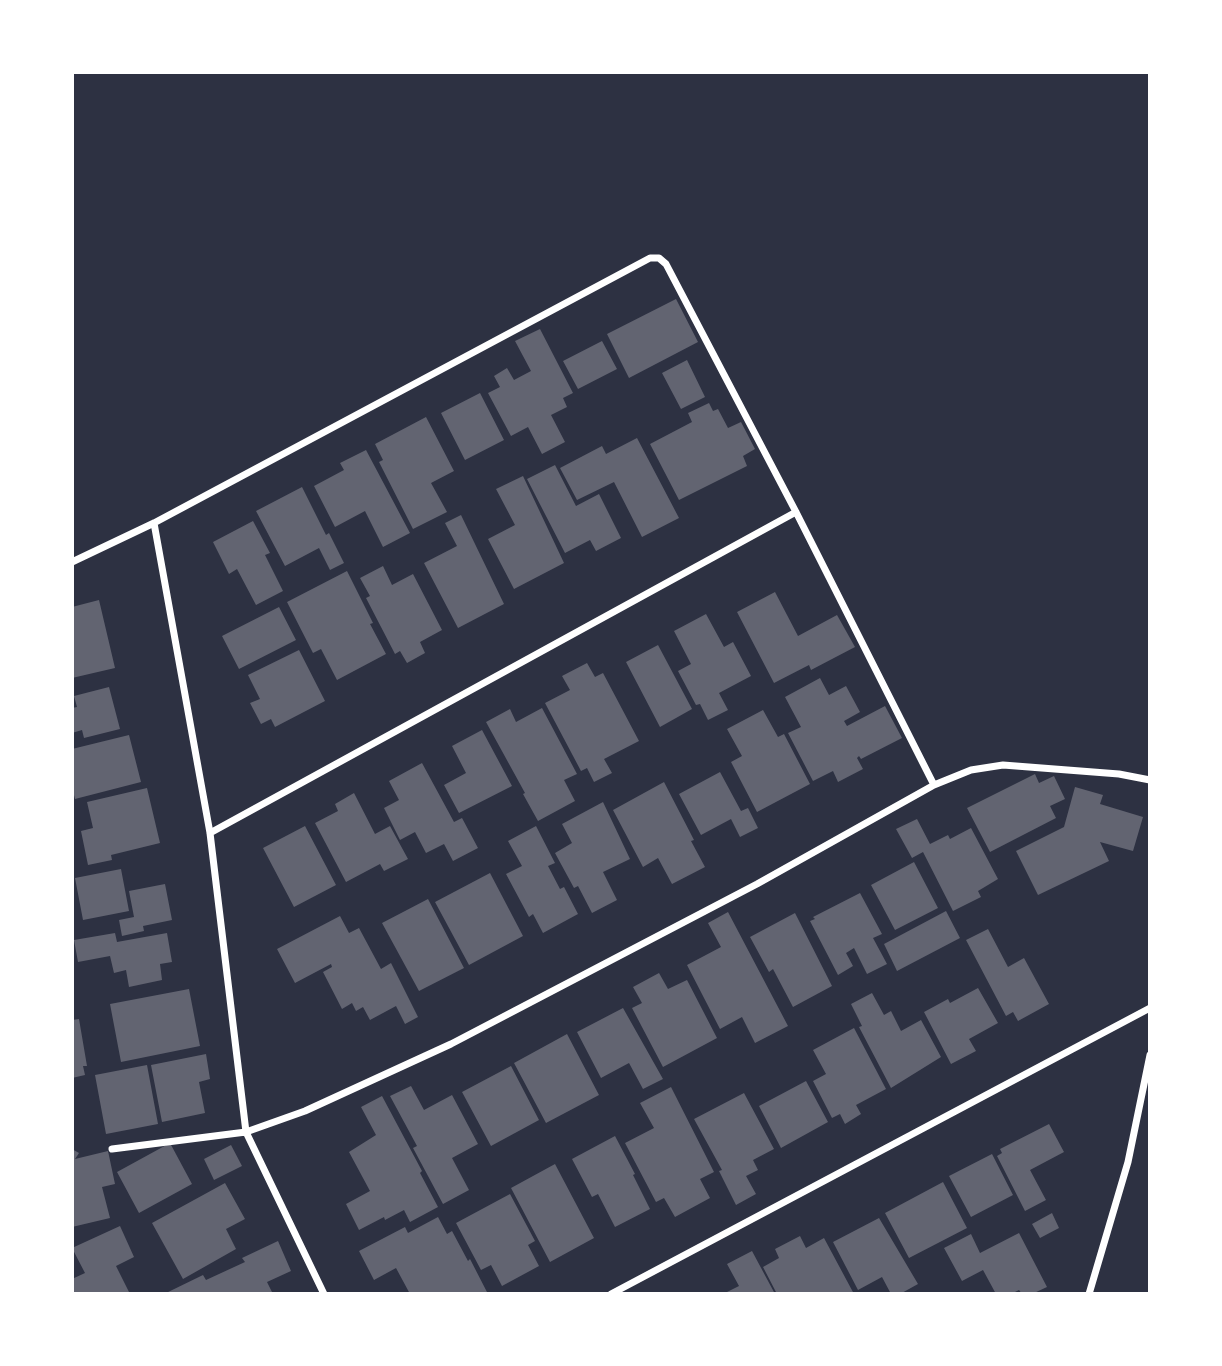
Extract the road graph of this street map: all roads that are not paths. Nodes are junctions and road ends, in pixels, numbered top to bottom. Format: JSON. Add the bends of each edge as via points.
{"nodes":[{"id":1,"x":796,"y":512,"type":"junction"},
{"id":2,"x":154,"y":523,"type":"junction"},
{"id":3,"x":72,"y":562,"type":"edge"},
{"id":4,"x":1150,"y":780,"type":"edge"},
{"id":5,"x":934,"y":785,"type":"junction"},
{"id":6,"x":210,"y":834,"type":"junction"},
{"id":7,"x":1150,"y":1008,"type":"edge"},
{"id":8,"x":1150,"y":1055,"type":"edge"},
{"id":9,"x":246,"y":1132,"type":"junction"},
{"id":10,"x":111,"y":1149,"type":"dead end"},
{"id":11,"x":324,"y":1294,"type":"edge"},
{"id":12,"x":611,"y":1294,"type":"edge"},
{"id":13,"x":1089,"y":1294,"type":"edge"}],
"edges":[{"from":1,"to":2,"type":"street","via":[[666,264],[654,258]]},
{"from":1,"to":5,"type":"street"},
{"from":1,"to":6,"type":"street"},
{"from":2,"to":3,"type":"street"},
{"from":2,"to":6,"type":"street"},
{"from":4,"to":5,"type":"street","via":[[1003,765],[971,770]]},
{"from":5,"to":9,"type":"street","via":[[757,884],[451,1044],[305,1111]]},
{"from":6,"to":9,"type":"street"},
{"from":7,"to":12,"type":"street"},
{"from":8,"to":13,"type":"street","via":[[1128,1162]]},
{"from":9,"to":10,"type":"street"},
{"from":9,"to":11,"type":"street"}]}
